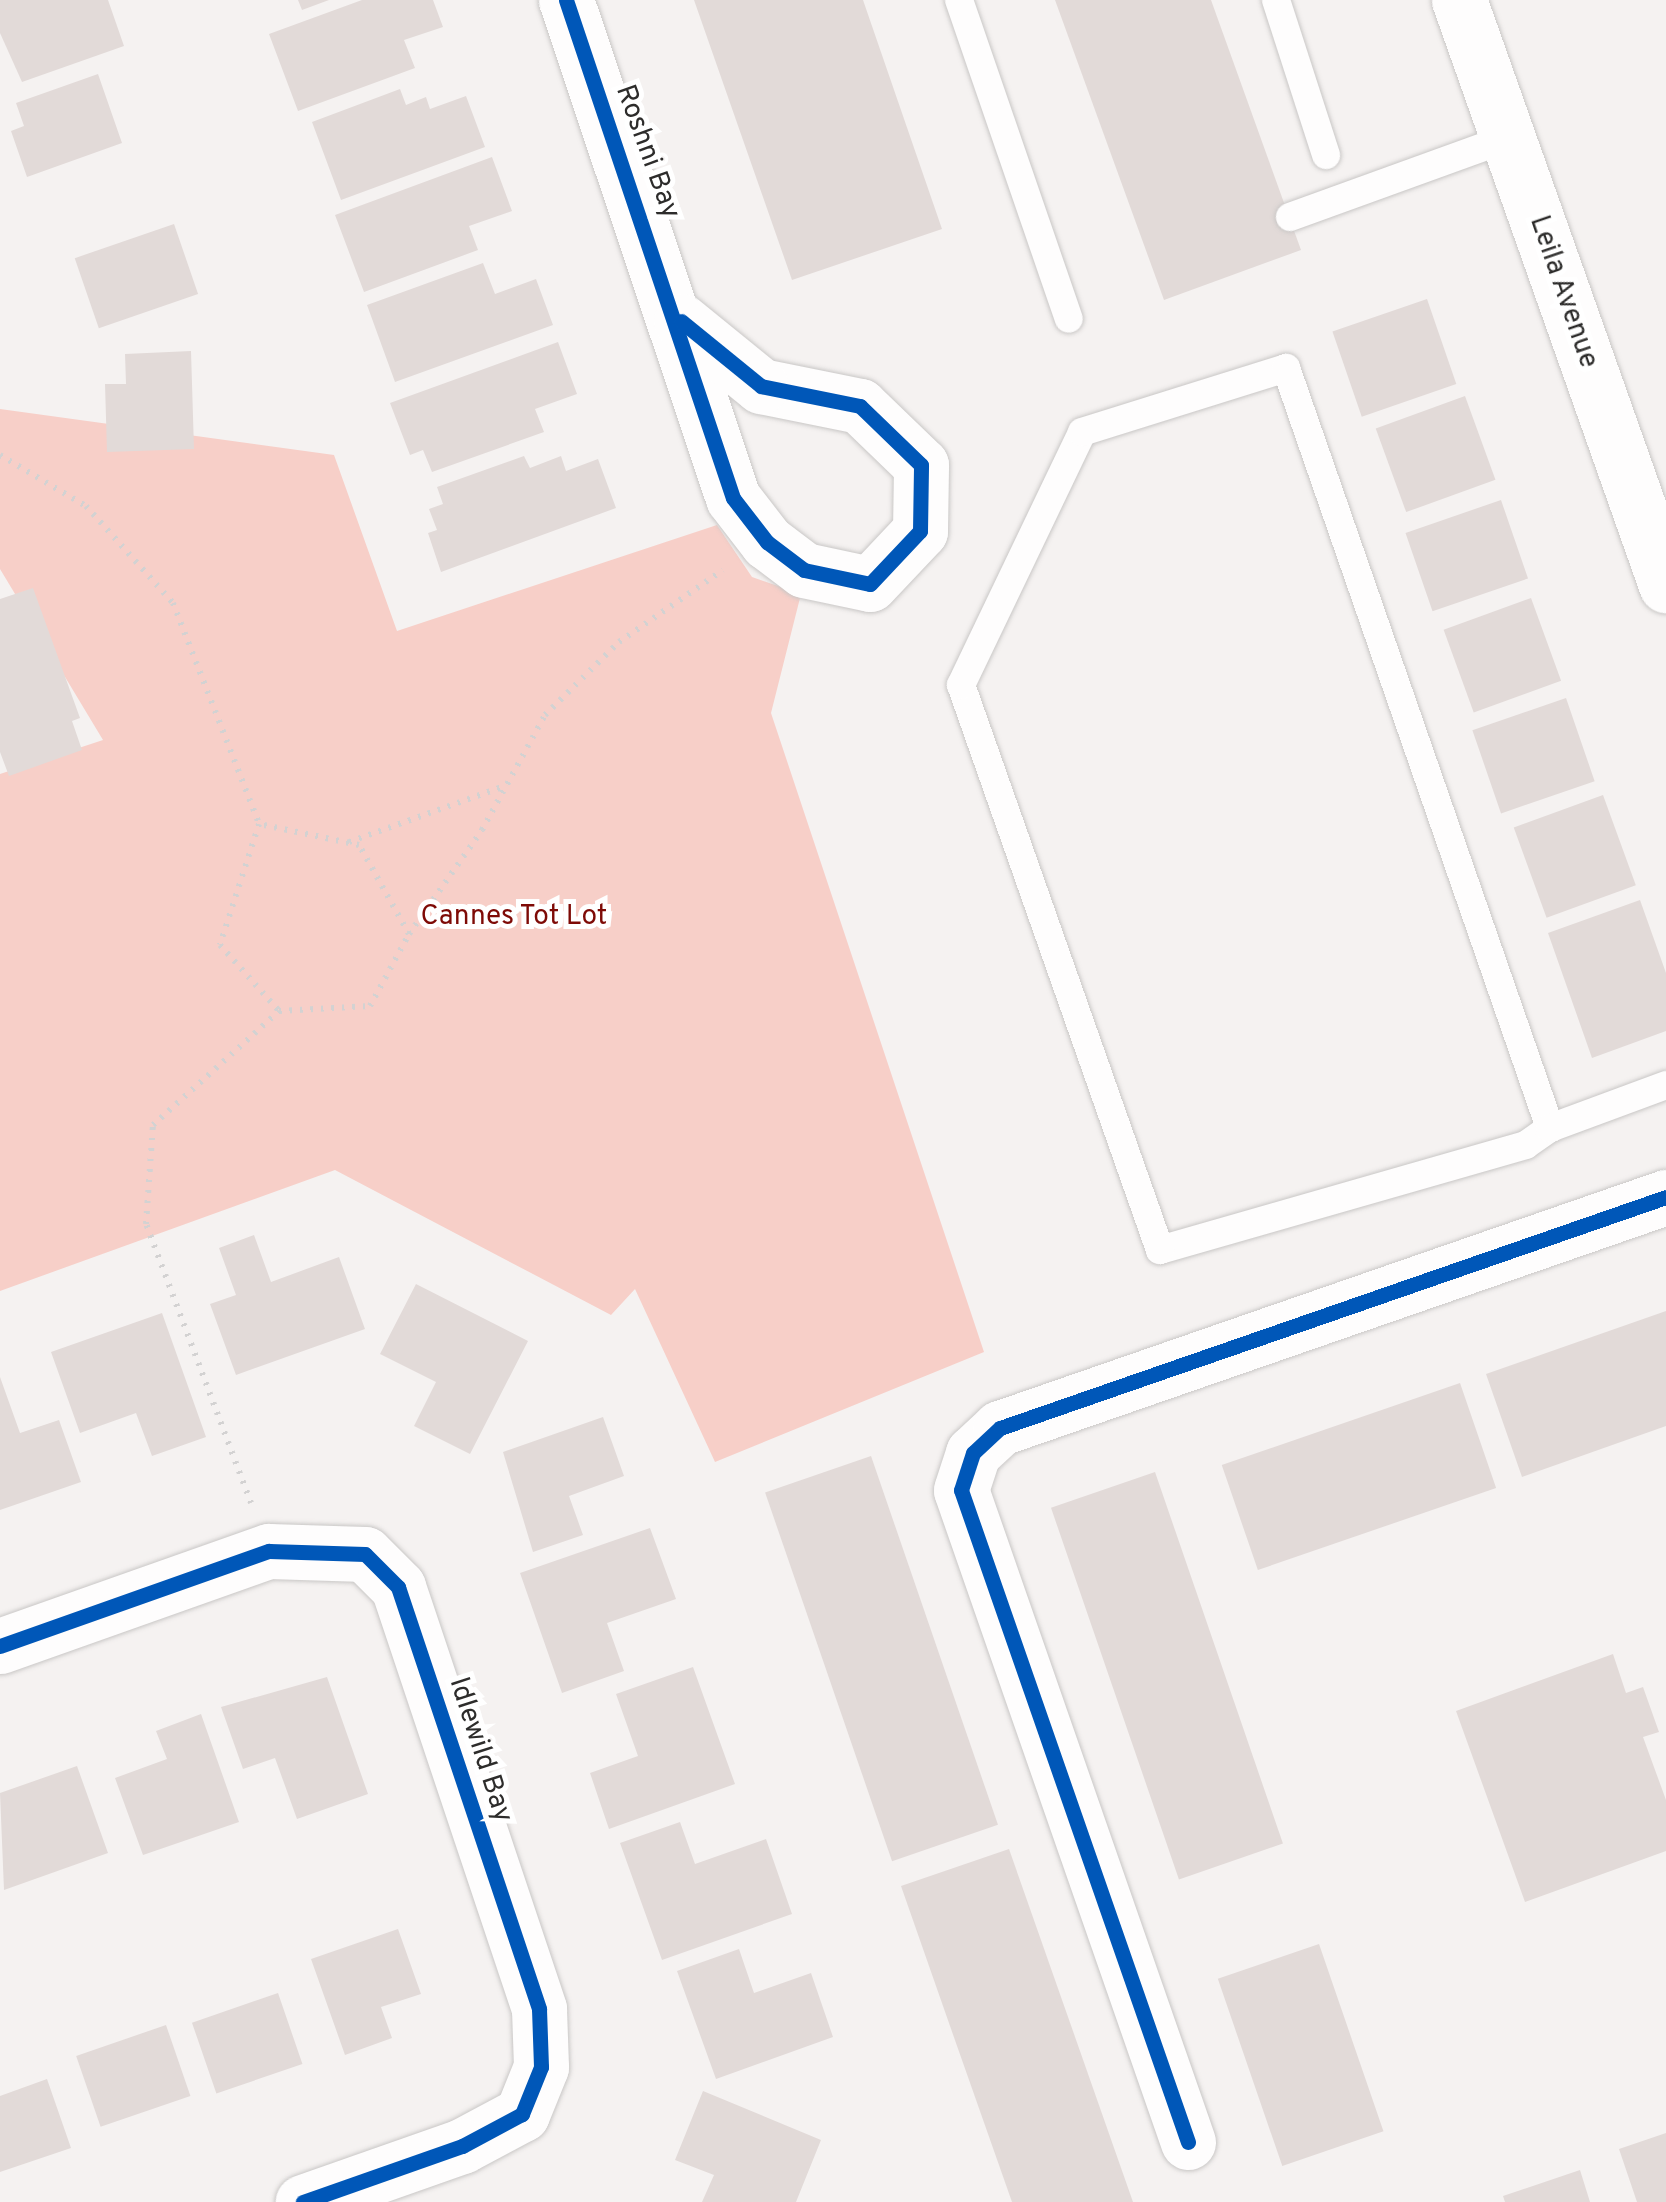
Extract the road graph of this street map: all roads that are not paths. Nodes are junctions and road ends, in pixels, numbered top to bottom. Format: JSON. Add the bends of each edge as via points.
{"nodes":[{"id":1,"x":566,"y":0,"type":"edge"},
{"id":2,"x":959,"y":0,"type":"edge"},
{"id":3,"x":1276,"y":0,"type":"edge"},
{"id":4,"x":1459,"y":0,"type":"edge"},
{"id":5,"x":1508,"y":138,"type":"junction"},
{"id":6,"x":1326,"y":156,"type":"dead end"},
{"id":7,"x":1290,"y":218,"type":"dead end"},
{"id":8,"x":1069,"y":319,"type":"dead end"},
{"id":9,"x":681,"y":320,"type":"junction"},
{"id":10,"x":1666,"y":585,"type":"edge"},
{"id":11,"x":1666,"y":1084,"type":"edge"},
{"id":12,"x":1550,"y":1128,"type":"junction"},
{"id":13,"x":1666,"y":1197,"type":"edge"},
{"id":14,"x":0,"y":1646,"type":"edge"},
{"id":15,"x":1188,"y":2142,"type":"dead end"},
{"id":16,"x":303,"y":2202,"type":"edge"}],
"edges":[{"from":1,"to":9,"type":"street","name":"Roshni Bay"},
{"from":2,"to":8,"type":"lane"},
{"from":3,"to":6,"type":"lane"},
{"from":4,"to":5,"type":"street","name":"Leila Avenue"},
{"from":5,"to":7,"type":"lane"},
{"from":5,"to":10,"type":"street","name":"Leila Avenue"},
{"from":9,"to":9,"type":"street","name":"Roshni Bay","via":[[733,498],[766,542],[804,570],[870,584],[920,531],[921,465],[860,406],[761,386]]},
{"from":11,"to":12,"type":"lane"},
{"from":12,"to":12,"type":"lane","via":[[1286,368],[1082,432],[962,686],[1160,1250],[1526,1145]]},
{"from":13,"to":15,"type":"street","via":[[1000,1428],[973,1453],[961,1490]]},
{"from":14,"to":16,"type":"street","name":"Idlewild Bay","via":[[269,1551],[365,1554],[398,1587],[539,2009],[541,2067],[522,2114],[462,2146]]}]}
